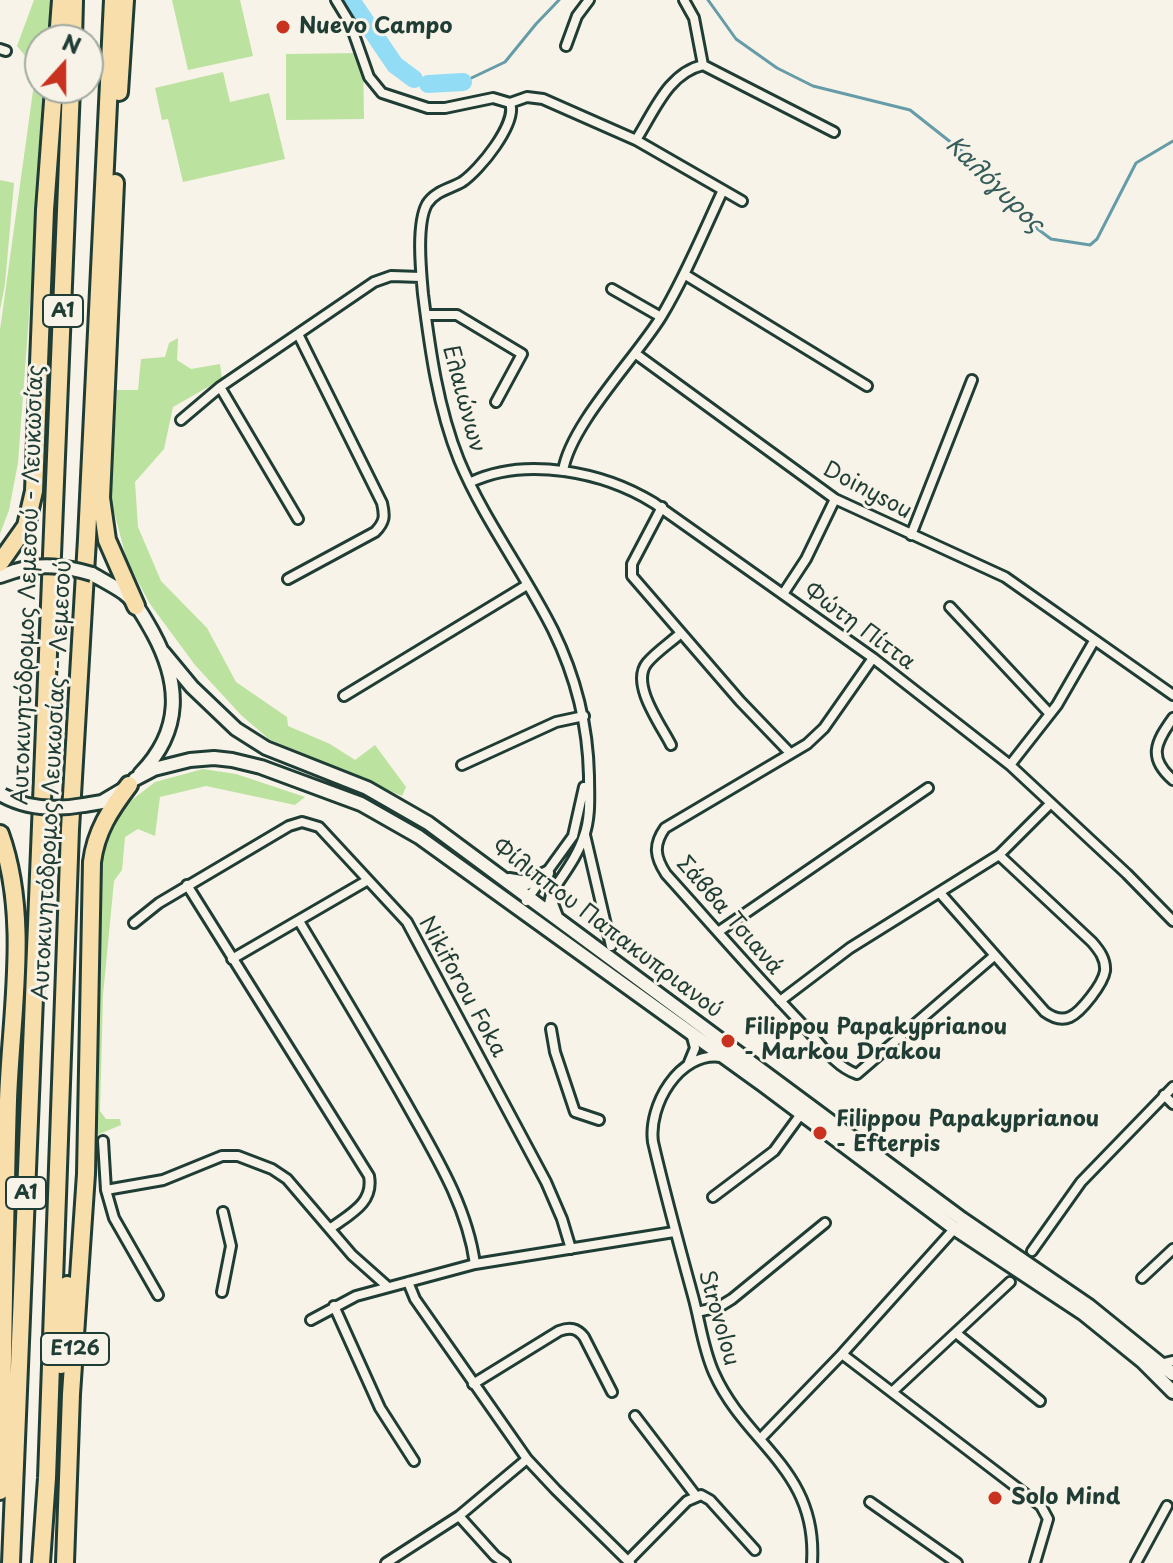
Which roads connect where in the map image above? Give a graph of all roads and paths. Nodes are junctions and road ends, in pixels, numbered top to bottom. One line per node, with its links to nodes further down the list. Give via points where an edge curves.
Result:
1 (61, 0): 8 (highway)
2 (74, 0): 9 (highway)
3 (115, 0): 12 (highway); 129 (highway, Αυτοκινητόδρομος Λευκωσίας - Λεμεσού / A1, via 70,829)
4 (125, 0): 12 (highway)
5 (336, 0): 13 (street, via 369,77 382,93 428,108 493,98)
6 (589, 0): 10 (street)
7 (684, 0): 11 (street, via 694,18)
8 (59, 24)
9 (73, 24)
10 (566, 46)
11 (703, 65): 16 (street); 17 (street, via 678,76)
12 (119, 95): 43 (highway, via 101,498 107,540)
13 (510, 103): 17 (street, via 543,99); 21 (street, Ελαιώνων, via 513,109 504,134 474,172 429,201 422,222)
14 (53, 104): 38 (highway, via 34,491 26,526)
15 (70, 104): 137 (highway, Αυτοκινητόδρομος Λεμεσού - Λευκωσίας / A1)
16 (834, 132)
17 (636, 140): 18 (street)
18 (723, 190): 19 (street); 20 (street)
19 (742, 201)
20 (684, 274): 24 (street); 28 (street)
21 (421, 277): 23 (street, Ελαιώνων); 25 (street, via 383,278)
22 (612, 289): 24 (street)
23 (426, 315): 30 (street, via 457,315 522,354); 33 (street, Ελαιώνων, via 446,420)
24 (661, 317): 26 (street)
25 (299, 336): 29 (street); 40 (street, via 385,515 375,532)
26 (636, 354): 32 (street, via 570,446); 34 (street, Doinysou)
27 (972, 380): 37 (street)
28 (867, 386)
29 (220, 387): 31 (street); 36 (street)
30 (496, 402)
31 (181, 420)
32 (563, 471): 33 (street, Φώτη Πίττα, via 505,472); 35 (street, Φώτη Πίττα, via 620,484)
33 (471, 482): 41 (street, Ελαιώνων)
34 (835, 499): 37 (street, Doinysou); 42 (street)
35 (662, 507): 42 (street, Φώτη Πίττα); 45 (street, via 630,570)
36 (298, 519)
37 (911, 535): 46 (street, Doinysou, via 1005,577)
38 (7, 567): 39 (main road); 43 (main road, bridge, via 58,566 92,574)
39 (0, 576)
40 (288, 579)
41 (527, 585): 50 (street); 52 (street, Ελαιώνων, via 554,632)
42 (783, 594): 48 (street, Φώτη Πίττα)
43 (136, 606): 47 (main road)
44 (950, 607): 51 (street)
45 (681, 633): 54 (street, via 647,664 640,678); 55 (street)
46 (1094, 641): 49 (street, Doinysou); 51 (street)
47 (163, 652): 60 (main road, via 174,685 172,712 149,765); 68 (main road, Φίλιππου Παπακυπριανού, via 236,729 266,748 367,788 428,823)
48 (873, 658): 55 (street, Σάββα Τσιανά, via 824,728); 58 (street, Φώτη Πίττα)
49 (1173, 695)
50 (344, 696)
51 (1050, 714): 58 (street)
52 (584, 716): 56 (street, Ελαιώνων); 57 (street, via 556,722)
53 (1173, 718): 59 (street, via 1161,735 1157,760)
54 (671, 745)
55 (790, 753): 79 (street, Σάββα Τσιανά, via 669,825 658,841 662,868)
56 (588, 763): 65 (street, Ελαιώνων); 67 (street, Ελαιώνων, via 573,836)
57 (462, 765)
58 (1010, 765): 63 (street, Φώτη Πίττα)
59 (1173, 780)
60 (132, 782): 62 (main road, Φίλιππου Παπακυπριανού, bridge, via 102,802 84,805 44,808); 73 (main road, Φίλιππου Παπακυπριανού, via 154,769 190,760 214,758 261,767 361,804); 93 (highway, via 102,823 92,862)
61 (928, 788): 79 (street)
62 (1, 794)
63 (1050, 804): 66 (street); 75 (street, Φώτη Πίττα)
64 (0, 834): 130 (highway, via 13,895 15,963)
65 (585, 834): 71 (street, Ελαιώνων); 80 (street)
66 (999, 855): 72 (street); 81 (street, via 1092,942 1104,959 1104,973 1096,990 1070,1017 1053,1017)
67 (547, 873): 68 (main road, via 527,883); 73 (street, Ελαιώνων)
68 (502, 878): 73 (main road, Φίλιππου Παπακυπριανού)
69 (368, 880): 70 (street, Nikiforou Foka, via 323,830 302,822); 77 (street); 102 (street, Nikiforou Foka, via 401,915 434,972 546,1182)
70 (187, 885): 78 (street, Nikiforou Foka); 82 (street)
71 (555, 886): 74 (street, Ελαιώνων); 76 (main road, via 551,904)
72 (940, 893): 81 (street); 83 (street, via 850,948)
73 (524, 903): 74 (main road, Φίλιππου Παπακυπριανού)
74 (538, 913): 76 (main road, Φίλιππου Παπακυπριανού); 85 (main road, Φίλιππου Παπακυπριανού)
75 (1171, 917)
76 (557, 919): 99 (main road, Φίλιππου Παπακυπριανού)
77 (299, 921): 82 (street); 105 (street, via 437,1158 464,1218)
78 (134, 923)
79 (718, 932): 83 (street, Σάββα Τσιανά)
80 (611, 946)
81 (994, 956): 83 (street, Σάββα Τσιανά, via 857,1074 839,1064)
82 (232, 959): 100 (street, via 369,1176 366,1200)
83 (780, 1001)
84 (551, 1029): 92 (street, via 575,1112)
85 (690, 1032): 86 (main road, Φίλιππου Παπακυπριανού); 87 (street, via 694,1052)
86 (726, 1058): 87 (street, via 705,1057); 91 (main road, Φίλιππου Παπακυπριανού)
87 (685, 1069): 101 (street, Strovolou, via 661,1096 652,1122)
88 (1173, 1087): 89 (street)
89 (1164, 1095): 90 (street); 104 (street, via 1081,1182)
90 (1173, 1104)
91 (801, 1114): 96 (street, via 774,1151); 99 (main road, Φίλιππου Παπακυπριανού)
92 (599, 1120)
93 (85, 1135): 124 (highway); 140 (highway, E126)
94 (103, 1141): 95 (street)
95 (106, 1190): 100 (street, via 163,1180 232,1155 279,1174); 111 (street, via 114,1218)
96 (713, 1197)
97 (223, 1212): 110 (street, via 231,1246)
98 (825, 1223): 113 (street, via 725,1304)
99 (958, 1224): 116 (street); 117 (main road, Φίλιππου Παπακυπριανού, via 1089,1306); 122 (main road, Φίλιππου Παπακυπριανού, via 1084,1314)
100 (331, 1228): 109 (street)
101 (674, 1232): 102 (street); 113 (street, Strovolou)
102 (571, 1249): 105 (street)
103 (1173, 1249): 106 (street)
104 (1032, 1251)
105 (475, 1264): 107 (street)
106 (1142, 1278)
107 (408, 1282): 109 (street); 119 (street)
108 (1010, 1282): 115 (street)
109 (388, 1287): 112 (street)
110 (222, 1292)
111 (158, 1295)
112 (334, 1306): 114 (street); 128 (street, via 380,1408)
113 (697, 1312): 126 (street, Strovolou, via 714,1373 730,1402)
114 (311, 1320)
115 (956, 1333): 121 (street); 123 (street)
116 (842, 1354): 121 (street); 126 (street)
117 (1167, 1363): 118 (main road, Φίλιππου Παπακυπριανού)
118 (1173, 1374)
119 (473, 1384): 120 (street, via 569,1328 584,1337); 127 (street)
120 (612, 1392)
121 (892, 1392): 145 (street, via 1044,1510 1048,1519)
122 (1173, 1392)
123 (1040, 1401)
124 (59, 1409): 129 (highway); 139 (highway)
125 (635, 1416): 131 (street)
126 (761, 1438): 143 (street, Strovolou, via 800,1496 810,1525)
127 (527, 1459): 134 (street); 136 (street)
128 (414, 1461)
129 (47, 1478): 138 (highway, Αυτοκινητόδρομος Λευκωσίας - Λεμεσού / A1)
130 (0, 1491)
131 (696, 1496): 135 (street, via 710,1500); 136 (street)
132 (870, 1502): 144 (street)
133 (1167, 1506): 146 (street)
134 (459, 1516): 141 (street); 142 (street)
135 (755, 1550)
136 (629, 1562)
137 (11, 1563)
138 (41, 1563)
139 (56, 1563)
140 (65, 1563)
141 (386, 1563)
142 (505, 1563)
143 (812, 1563)
144 (957, 1563)
145 (1035, 1563)
146 (1136, 1563)

